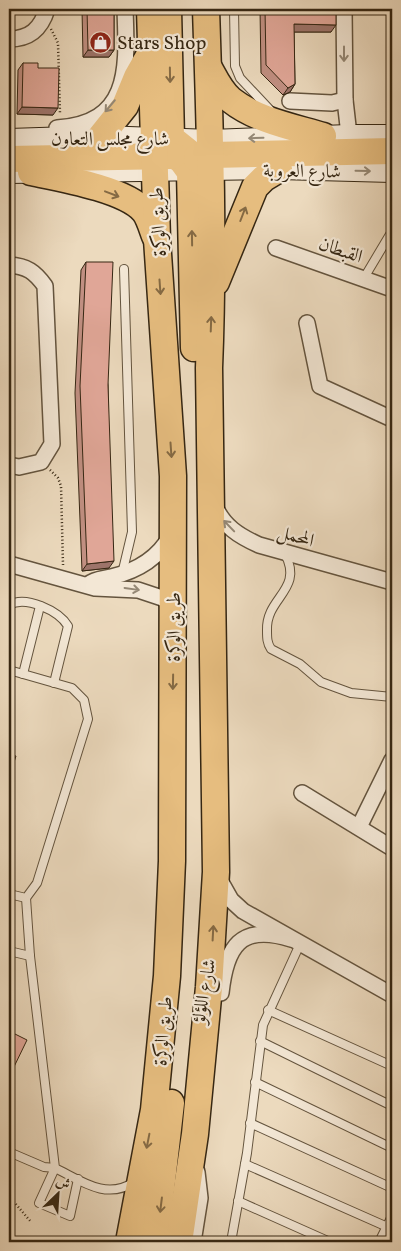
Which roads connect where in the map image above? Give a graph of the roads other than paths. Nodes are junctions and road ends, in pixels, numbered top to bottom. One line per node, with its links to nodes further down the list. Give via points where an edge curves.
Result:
1 (125, 9): 17 (street, one-way to 17, via 127,66 122,89 111,107 95,120 75,127 33,130)
2 (150, 9): 9 (highway, طريق الوكرة)
3 (168, 9): 19 (highway, one-way to 19)
4 (206, 9): 10 (highway, طريق الوكرة)
5 (234, 9): 12 (lane, via 236,66 240,78)
6 (344, 9): 11 (street, one-way to 11)
7 (45, 15): 8 (street, via 36,31 25,37)
8 (9, 39)
9 (150, 55): 15 (highway, via 126,106); 19 (highway, طريق الوكرة)
10 (208, 65): 12 (highway, via 220,89 231,100 250,111); 19 (highway, طريق الوكرة)
11 (345, 100): 12 (street); 13 (street)
12 (287, 113): 16 (highway)
13 (349, 134): 14 (street, شارع العروبة); 16 (street, شارع العروبة)
14 (392, 135)
15 (101, 136): 17 (street, شارع مجلس التعاون); 19 (street, شارع مجلس التعاون)
16 (323, 136): 19 (street, شارع العروبة, one-way to 19)
17 (13, 146): 19 (highway)
18 (392, 151): 19 (highway)
19 (183, 156): 20 (street, شارع العروبة); 22 (street, شارع مجلس التعاون); 24 (highway, طريق الوكرة); 30 (highway, طريق الوكرة); 50 (highway, one-way to 19, via 201,772)
20 (279, 169): 21 (street, شارع العروبة, one-way to 21); 30 (highway, one-way to 20, via 256,187)
21 (392, 172)
22 (20, 173): 24 (highway, one-way to 24, via 80,182 128,199 144,211)
23 (392, 231): 28 (lane)
24 (157, 239): 35 (highway, طريق الوكرة, one-way to 35, via 173,476)
25 (276, 248): 28 (street, القبطان)
26 (9, 265): 33 (street, via 34,272 45,286 52,444 41,462 19,467)
27 (124, 269): 38 (lane, via 132,532)
28 (364, 278): 29 (street, القبطان)
29 (392, 289)
30 (212, 292): 34 (highway, طريق الوكرة, one-way to 30)
31 (307, 323): 32 (street, via 320,386)
32 (392, 419)
33 (9, 465)
34 (210, 495): 36 (street, المحمل, one-way to 34, via 242,538 217,512); 50 (highway, طريق الوكرة)
35 (173, 532): 38 (street, via 147,563); 42 (highway, طريق الوكرة)
36 (284, 552): 39 (street, المحمل); 47 (lane, via 291,576 286,591 273,605 267,618 271,649 300,664 316,680 328,685 351,693)
37 (9, 564): 40 (street)
38 (122, 574): 40 (street)
39 (392, 582)
40 (88, 585): 42 (street, one-way to 42, via 138,590)
41 (9, 605): 43 (lane)
42 (174, 605): 53 (highway, طريق الوكرة, one-way to 53)
43 (40, 606): 45 (lane); 46 (lane, via 64,619 68,626)
44 (9, 670): 45 (lane)
45 (22, 674): 46 (lane)
46 (54, 683): 56 (lane, via 72,688 84,700 88,719 37,883)
47 (392, 697)
48 (392, 760): 51 (street)
49 (302, 793): 51 (street)
50 (215, 827): 54 (highway, طريق الوكرة)
51 (359, 827): 52 (street)
52 (392, 848)
53 (172, 861): 73 (highway, طريق الوكرة, one-way to 73, via 162,1043 154,1110); 80 (highway, one-way to 80, via 182,934 176,1064)
54 (216, 872): 57 (street, شارع اللؤلؤ, via 232,900 244,911); 65 (highway, طريق الوكرة, one-way to 54)
55 (9, 894): 56 (lane)
56 (26, 898): 59 (lane)
57 (296, 942): 60 (street, شارع اللؤلؤ); 61 (lane); 65 (street, شارع اللؤلؤ, via 267,932 241,941 228,955 211,1070)
58 (9, 951): 59 (lane)
59 (30, 956): 72 (lane)
60 (392, 995)
61 (268, 1010): 62 (lane); 63 (lane)
62 (260, 1041): 64 (lane); 66 (lane)
63 (392, 1066)
64 (255, 1082): 67 (lane); 68 (lane)
65 (198, 1102): 70 (highway, طريق الوكرة)
66 (392, 1106)
67 (250, 1122): 71 (lane); 75 (lane)
68 (392, 1148)
69 (9, 1152): 72 (lane)
70 (192, 1155): 81 (highway, طريق الوكرة); 82 (street, via 200,1198)
71 (245, 1164): 76 (lane); 78 (lane)
72 (54, 1168): 74 (lane); 74 (lane, via 39,1203 70,1216)
73 (141, 1175): 74 (lane, via 125,1187 109,1190 93,1187); 79 (highway, طريق الوكرة)
74 (78, 1179)
75 (392, 1188)
76 (238, 1201): 83 (lane); 84 (lane)
77 (392, 1216): 78 (lane)
78 (390, 1228): 85 (lane)
79 (129, 1242)
80 (155, 1242)
81 (179, 1242)
82 (193, 1242)
83 (232, 1242)
84 (330, 1242)
85 (380, 1242)

